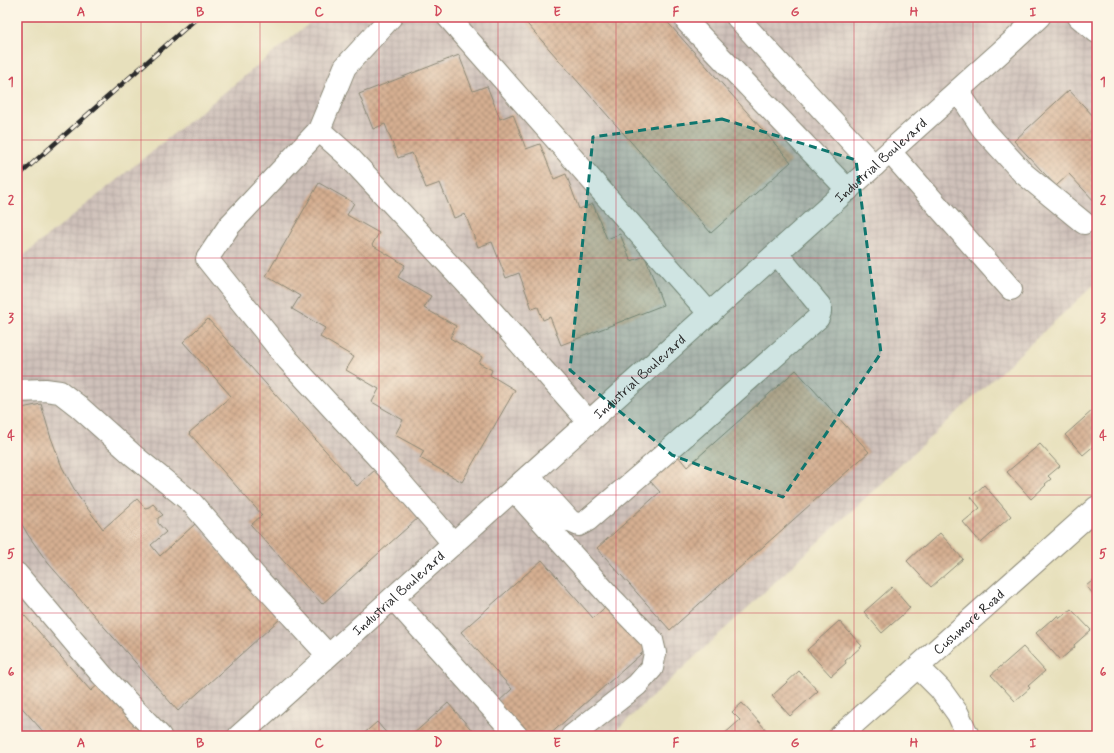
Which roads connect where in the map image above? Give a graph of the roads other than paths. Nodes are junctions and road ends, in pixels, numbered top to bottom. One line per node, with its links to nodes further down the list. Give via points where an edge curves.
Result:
1 (391, 17): 9 (street, via 345,67)
2 (448, 17): 16 (street)
3 (691, 17): 12 (street, via 687,22)
4 (737, 17): 11 (street)
5 (1039, 17): 8 (street, Industrial Boulevard)
6 (1079, 17): 7 (street)
7 (1097, 32)
8 (958, 91): 10 (street, Industrial Boulevard); 13 (street, via 983,129 1023,173)
9 (319, 130): 18 (street, via 353,161); 21 (street, via 229,226 207,259 288,360)
10 (890, 152): 11 (street, Industrial Boulevard); 15 (street)
11 (874, 166): 12 (street, Industrial Boulevard)
12 (848, 190): 14 (street, Industrial Boulevard)
13 (1084, 223)
14 (777, 254): 16 (street, Industrial Boulevard); 19 (street, via 820,306 818,318 652,465 579,525 570,521)
15 (1011, 289)
16 (710, 314): 18 (street, Industrial Boulevard)
17 (17, 391): 24 (street, via 60,392 78,406 191,502)
18 (589, 422): 19 (street, Industrial Boulevard)
19 (521, 483): 21 (street, Industrial Boulevard); 29 (street, via 613,600 652,640 655,653 652,668 637,685)
20 (1097, 507): 25 (street, Cushmore Road)
21 (454, 544): 23 (street, Industrial Boulevard)
22 (17, 574): 26 (street, via 102,675)
23 (393, 598): 24 (street, Industrial Boulevard); 28 (street)
24 (328, 655): 27 (street, Industrial Boulevard)
25 (918, 667): 30 (street, Cushmore Road); 31 (street, via 940,689 958,714)
26 (160, 736)
27 (239, 736)
28 (517, 736)
29 (572, 736)
30 (840, 736)
31 (968, 736)

